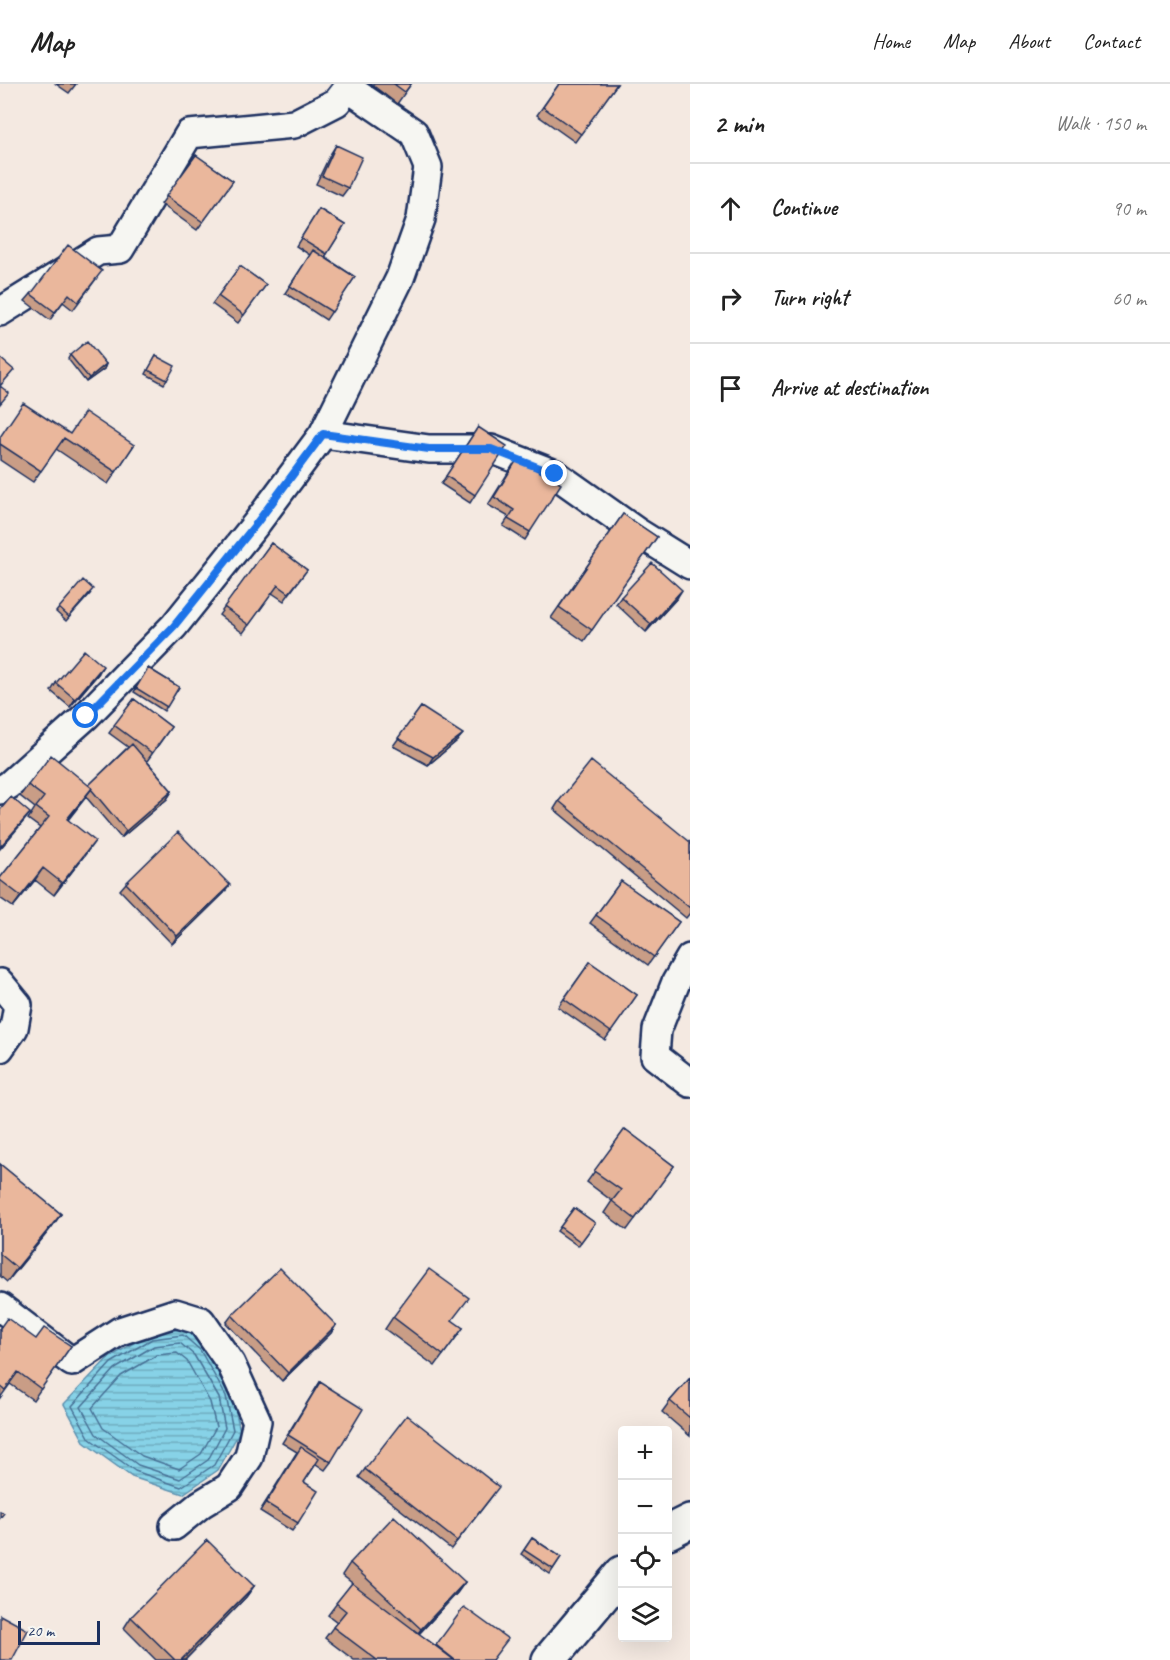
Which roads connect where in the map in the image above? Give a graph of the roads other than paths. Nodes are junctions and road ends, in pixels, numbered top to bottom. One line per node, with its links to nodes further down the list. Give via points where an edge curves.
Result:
1 (350, 86): 2 (street, via 337,102 294,124 189,134 120,249 98,251); 3 (street, via 414,133 428,167 421,219 400,278)
2 (0, 312)
3 (323, 434): 4 (street, via 429,449 491,449 555,474); 5 (street, via 174,626 86,716)
4 (690, 565)
5 (0, 790)
6 (690, 958): 9 (street, via 657,1030 655,1056)
7 (0, 983): 8 (street, via 18,1005 14,1028)
8 (0, 1048)
9 (690, 1083)
10 (0, 1307): 12 (street, via 72,1362 120,1331 175,1313 201,1321 231,1364 257,1420 249,1457 229,1487)
11 (690, 1521): 13 (main road)
12 (174, 1526)
13 (672, 1530)
14 (618, 1578): 15 (main road)
15 (549, 1660)

